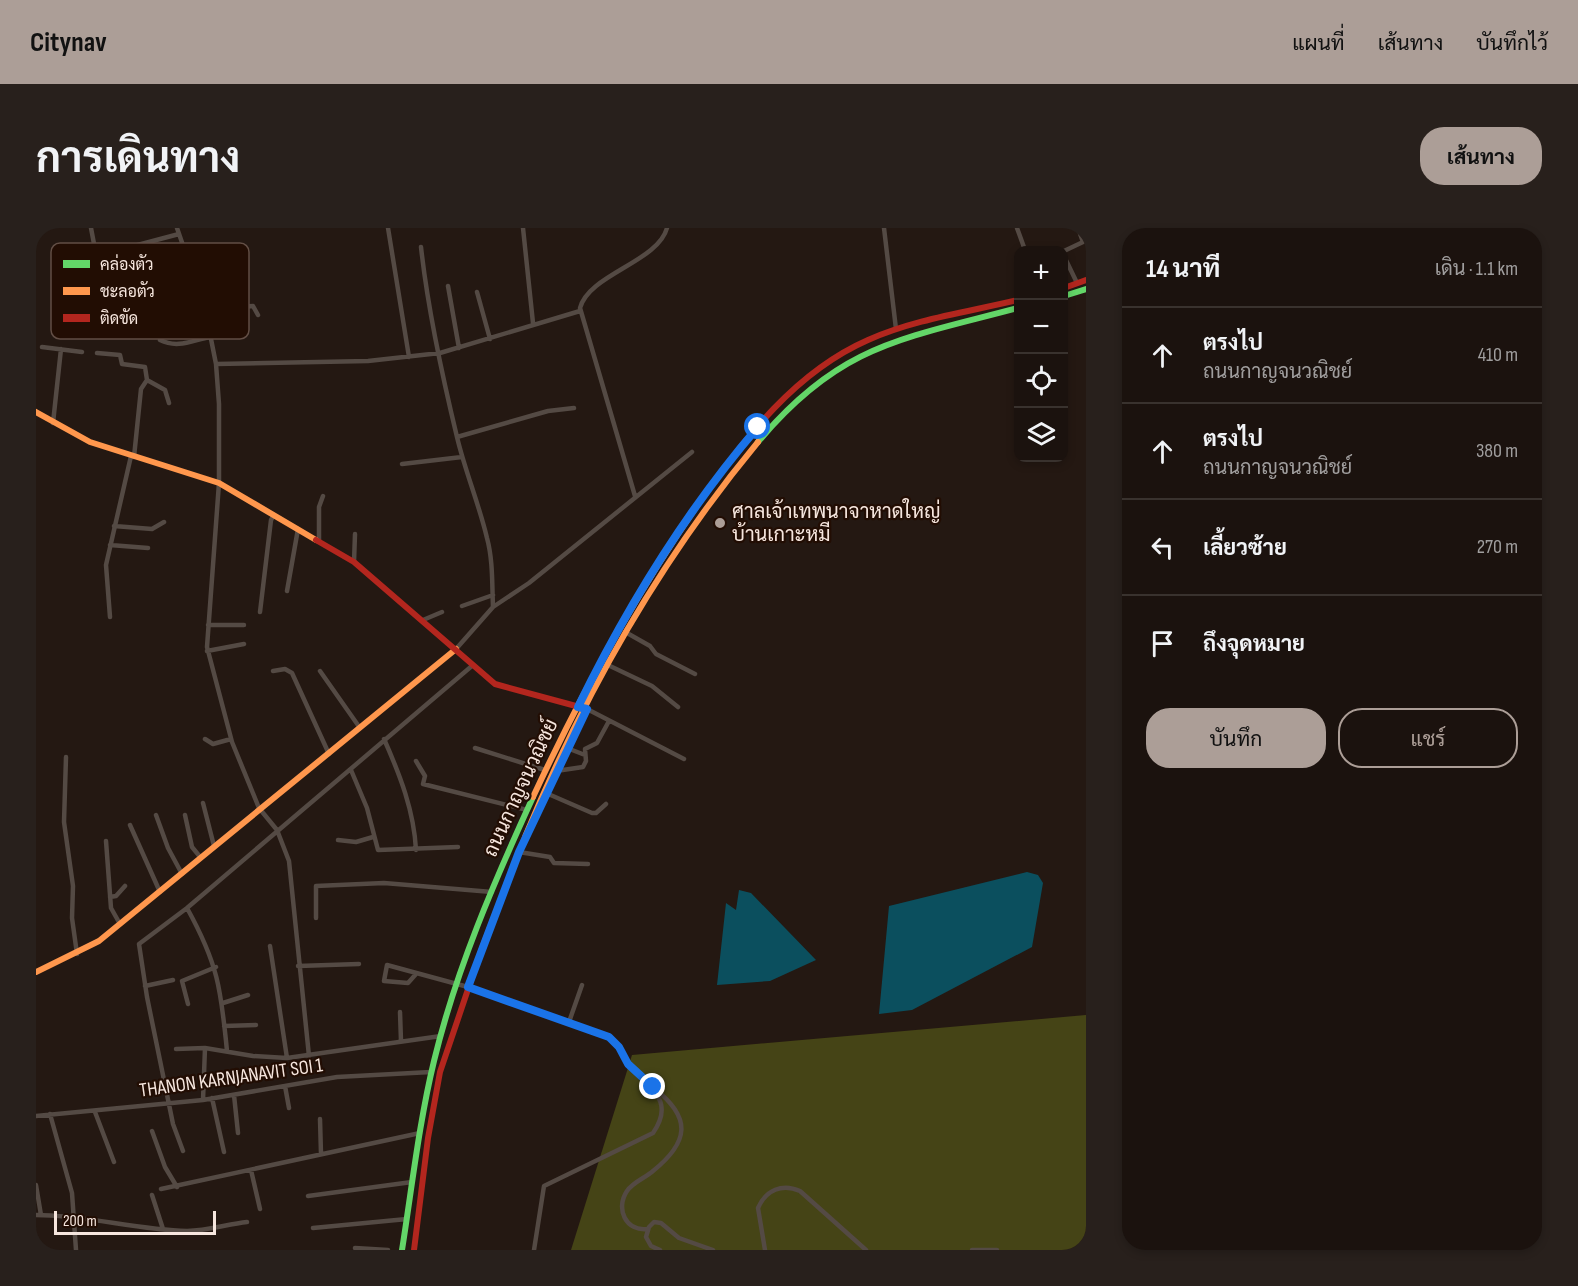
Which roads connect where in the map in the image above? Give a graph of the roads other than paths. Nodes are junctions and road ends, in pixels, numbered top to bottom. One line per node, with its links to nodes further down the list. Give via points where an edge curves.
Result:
1 (91, 228): 9 (street)
2 (388, 228): 41 (street)
3 (523, 228): 29 (street)
4 (667, 228): 27 (street, via 660,241 588,293)
5 (884, 228): 30 (street)
6 (1017, 228): 11 (street)
7 (1078, 228): 13 (street, via 1083,242)
8 (178, 231): 10 (street)
9 (94, 243)
10 (139, 243)
11 (1024, 246)
12 (421, 247): 40 (street)
13 (1068, 249)
14 (1068, 265): 16 (street)
15 (1078, 267): 16 (street)
16 (1070, 270): 18 (street)
17 (1086, 280): 18 (main road)
18 (1077, 283): 20 (main road)
19 (448, 286): 36 (street)
20 (1068, 286)
21 (1086, 289): 23 (main road)
22 (477, 292): 33 (street)
23 (1068, 295)
24 (1014, 301): 30 (main road, ถนนกาญจนวณิชย์)
25 (249, 306): 28 (street)
26 (1014, 309): 75 (main road, ถนนกาญจนวณิชย์, via 878,345 834,370 794,400 717,494)
27 (580, 311): 29 (street); 55 (street)
28 (258, 315)
29 (533, 323): 33 (street)
30 (896, 329): 84 (main road, ถนนกาญจนวณิชย์, via 825,363 781,400 742,446 638,593)
31 (204, 339): 34 (street, via 172,344)
32 (210, 339): 42 (street)
33 (490, 339): 36 (street)
34 (160, 340)
35 (42, 347): 37 (street)
36 (459, 348): 40 (street)
37 (61, 349): 38 (street); 47 (street)
38 (82, 352)
39 (97, 353): 43 (street, via 120,355 124,365 144,366)
40 (440, 353): 41 (street); 48 (street)
41 (409, 357): 42 (street)
42 (216, 364): 53 (street)
43 (147, 380): 44 (street, via 165,390); 50 (street, via 141,388)
44 (169, 403)
45 (574, 408): 48 (street, via 548,411)
46 (36, 412): 47 (main road)
47 (53, 423): 50 (main road, via 90,442)
48 (457, 437): 51 (street)
49 (692, 452): 55 (street)
50 (133, 457): 53 (main road); 58 (street)
51 (462, 457): 52 (street); 66 (street, via 488,540)
52 (402, 464)
53 (219, 483): 56 (main road); 73 (street)
54 (323, 496): 61 (street, via 319,507)
55 (635, 496): 68 (street, via 529,583)
56 (274, 515): 59 (main road); 69 (street)
57 (164, 522): 58 (street, via 152,529)
58 (114, 526): 62 (street)
59 (298, 528): 61 (main road); 65 (street)
60 (355, 534): 64 (street)
61 (320, 540): 64 (main road)
62 (110, 545): 63 (street); 71 (street, via 106,565)
63 (148, 548)
64 (354, 562): 72 (main road)
65 (287, 591)
66 (493, 595): 67 (street); 68 (street)
67 (462, 606)
68 (493, 606): 77 (street)
69 (260, 612)
70 (441, 612): 72 (street)
71 (110, 617)
72 (423, 620): 77 (main road)
73 (208, 625): 74 (street); 78 (street)
74 (244, 625)
75 (627, 633): 80 (main road, ถนนกาญจนวณิชย์); 83 (street, via 656,654)
76 (244, 644): 78 (street)
77 (456, 649): 79 (main road); 88 (main road)
78 (207, 651): 90 (street)
79 (473, 665): 84 (main road, via 498,685); 91 (street)
80 (610, 666): 85 (street, via 652,687); 86 (main road, ถนนกาญจนวณิชย์)
81 (273, 671): 94 (street, via 285,669 292,673)
82 (320, 671): 88 (street)
83 (695, 674)
84 (578, 707): 86 (main road); 100 (main road, ถนนกาญจนวณิชย์)
85 (678, 707)
86 (587, 709): 87 (street); 93 (main road, ถนนกาญจนวณิชย์)
87 (609, 721): 95 (street, via 597,743 586,747); 97 (street)
88 (360, 729): 94 (main road)
89 (205, 739): 90 (street, via 213,744)
90 (231, 740): 105 (street)
91 (384, 740): 99 (street); 116 (street, via 399,771 414,821)
92 (476, 748): 100 (street)
93 (567, 748): 95 (street); 101 (main road, ถนนกาญจนวณิชย์)
94 (329, 754): 105 (main road)
95 (585, 755): 101 (street, via 582,768)
96 (66, 758): 129 (street, via 64,822)
97 (684, 759)
98 (416, 760): 106 (street, via 425,776 423,784)
99 (351, 770): 110 (street); 111 (street)
100 (546, 770): 106 (main road, ถนนกาญจนวณิชย์)
101 (556, 771): 102 (main road, ถนนกาญจนวณิชย์)
102 (546, 793): 104 (street, via 592,813); 117 (main road, ถนนกาญจนวณิชย์)
103 (202, 802): 114 (street)
104 (606, 804)
105 (259, 808): 110 (street); 114 (main road)
106 (527, 810): 123 (main road, ถนนกาญจนวณิชย์)
107 (156, 815): 120 (street)
108 (185, 815): 118 (street, via 192,847)
109 (130, 825): 122 (street)
110 (277, 830): 125 (street); 131 (street, via 291,870)
111 (374, 837): 112 (street, via 358,842); 116 (street, via 379,851)
112 (338, 840)
113 (106, 841): 124 (street)
114 (214, 846): 118 (main road)
115 (458, 847): 116 (street)
116 (416, 850)
117 (519, 852): 119 (street, via 550,857 555,864); 139 (main road, ถนนกาญจนวณิชย์)
118 (201, 858): 120 (main road)
119 (588, 864)
120 (182, 873): 122 (main road)
121 (125, 886): 124 (street)
122 (160, 892): 127 (main road)
123 (492, 892): 126 (street, via 384,883 316,886); 138 (main road, ถนนกาญจนวณิชย์)
124 (110, 897): 127 (street, via 113,915)
125 (187, 908): 132 (street); 137 (street, via 140,944)
126 (316, 918)
127 (120, 924): 129 (main road)
128 (270, 946): 153 (street)
129 (77, 954): 133 (main road)
130 (359, 964): 131 (street)
131 (298, 966): 152 (street)
132 (216, 967): 141 (street); 142 (street, via 182,981)
133 (36, 972)
134 (416, 974): 134 (street, via 387,965 384,981 408,983); 138 (street)
135 (172, 980): 137 (street)
136 (582, 985): 144 (street)
137 (145, 986): 160 (street)
138 (457, 986): 139 (street); 147 (main road, ถนนกาญจนวณิชย์)
139 (468, 987): 144 (street); 193 (main road, ถนนกาญจนวณิชย์, via 441,1072)
140 (248, 995): 141 (street)
141 (223, 1003): 146 (street)
142 (188, 1004)
143 (400, 1012): 148 (street)
144 (569, 1022): 156 (street, via 615,1041 628,1064)
145 (256, 1025): 146 (street)
146 (225, 1026): 151 (street)
147 (441, 1036): 148 (street); 154 (main road, ถนนกาญจนวณิชย์)
148 (401, 1041): 152 (street)
149 (205, 1048): 150 (street); 151 (street); 159 (street)
150 (176, 1049)
151 (227, 1051): 153 (street)
152 (309, 1056): 153 (street)
153 (287, 1058)
154 (431, 1072): 155 (street, THANON KARNJANAVIT SOI 1, via 337,1077); 168 (main road, ถนนกาญจนวณิชย์)
155 (285, 1086): 157 (street, THANON KARNJANAVIT SOI 1); 161 (street)
156 (653, 1087): 187 (street, via 678,1110 682,1134 671,1154 625,1196 627,1223 633,1228); 194 (street, via 661,1113 653,1134 544,1186)
157 (234, 1095): 158 (street, THANON KARNJANAVIT SOI 1); 167 (street)
158 (212, 1098): 159 (street, THANON KARNJANAVIT SOI 1); 170 (street)
159 (203, 1100): 160 (street, THANON KARNJANAVIT SOI 1)
160 (170, 1104): 162 (street, THANON KARNJANAVIT SOI 1); 169 (street)
161 (289, 1108)
162 (95, 1112): 163 (street, THANON KARNJANAVIT SOI 1); 172 (street)
163 (50, 1114): 164 (street, THANON KARNJANAVIT SOI 1); 182 (street)
164 (36, 1116)
165 (320, 1119): 171 (street)
166 (152, 1131): 176 (street, via 165,1167)
167 (238, 1133)
168 (420, 1133): 171 (street); 174 (main road, ถนนกาญจนวณิชย์)
169 (183, 1151)
170 (224, 1152)
171 (321, 1154): 173 (street)
172 (114, 1162)
173 (251, 1170): 176 (street); 180 (street)
174 (412, 1182): 179 (street); 183 (main road, ถนนกาญจนวณิชย์)
175 (36, 1185): 181 (street)
176 (177, 1186): 177 (street)
177 (161, 1189)
178 (152, 1195): 186 (street)
179 (308, 1196)
180 (260, 1209)
181 (38, 1215): 182 (street)
182 (75, 1217): 186 (street); 190 (street)
183 (407, 1219): 185 (street); 192 (main road, ถนนกาญจนวณิชย์)
184 (247, 1222): 186 (street, via 194,1231)
185 (313, 1228)
186 (164, 1229)
187 (648, 1229): 195 (street, via 648,1242); 196 (street, via 652,1223 661,1223 679,1238)
188 (355, 1248): 189 (street)
189 (365, 1249): 191 (street)
190 (76, 1250)
191 (388, 1250)
192 (402, 1250)
193 (414, 1250)
194 (534, 1250)
195 (660, 1250)
196 (713, 1250)
197 (765, 1250): 198 (street, via 759,1205 770,1192 786,1187 800,1191)
198 (866, 1250)
199 (972, 1250): 200 (street)
200 (997, 1250)

